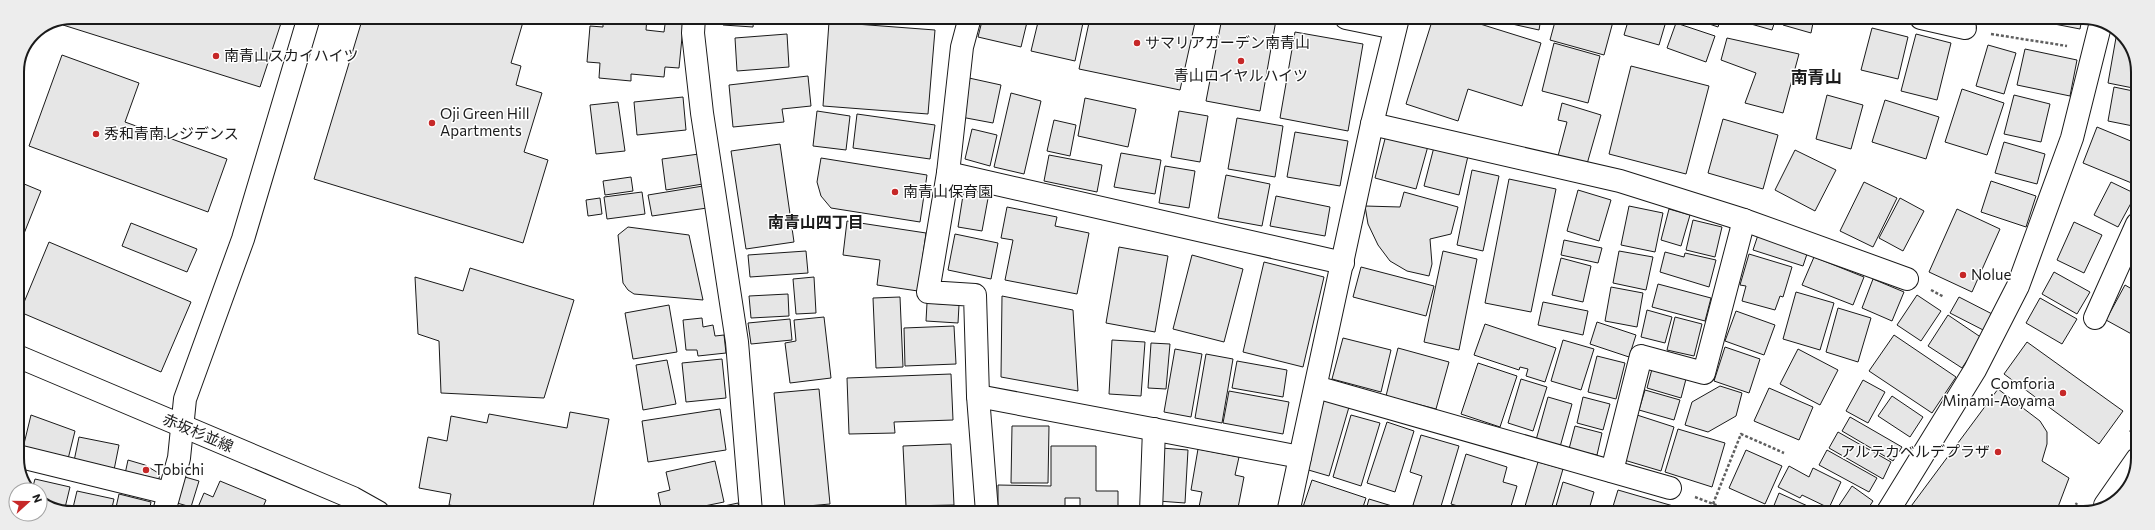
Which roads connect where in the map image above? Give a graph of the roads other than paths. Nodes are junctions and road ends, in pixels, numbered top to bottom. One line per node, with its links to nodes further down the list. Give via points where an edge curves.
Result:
1 (307, 24): 18 (street, via 243,239 185,399)
2 (694, 24): 28 (street, via 702,114 736,342)
3 (968, 24): 9 (street, via 962,47)
4 (1397, 24): 8 (street)
5 (1947, 24): 7 (street)
6 (2099, 27): 32 (street, via 2072,138 2018,286 1975,370)
7 (1965, 28)
8 (1372, 124): 10 (street, via 1620,181); 12 (street)
9 (948, 173): 12 (street); 17 (street, via 928,292 975,295)
10 (1744, 220): 13 (street); 22 (street, via 1704,373 1641,356)
11 (2131, 239): 14 (street)
12 (1343, 263): 16 (street)
13 (1907, 279)
14 (2095, 318)
15 (24, 359): 18 (street, 赤坂杉並線)
16 (1316, 387): 21 (street); 22 (street)
17 (978, 396): 19 (street); 29 (street)
18 (181, 426): 26 (street, via 179,458); 27 (street, 赤坂杉並線)
19 (1154, 429): 21 (street); 30 (street)
20 (24, 458): 26 (street)
21 (1300, 458): 31 (street)
22 (1612, 471): 24 (street)
23 (2129, 471): 25 (street)
24 (1670, 488)
25 (2110, 498)
26 (166, 502)
27 (367, 506)
28 (751, 506)
29 (987, 506)
30 (1151, 506)
31 (1290, 506)
32 (1891, 506)

